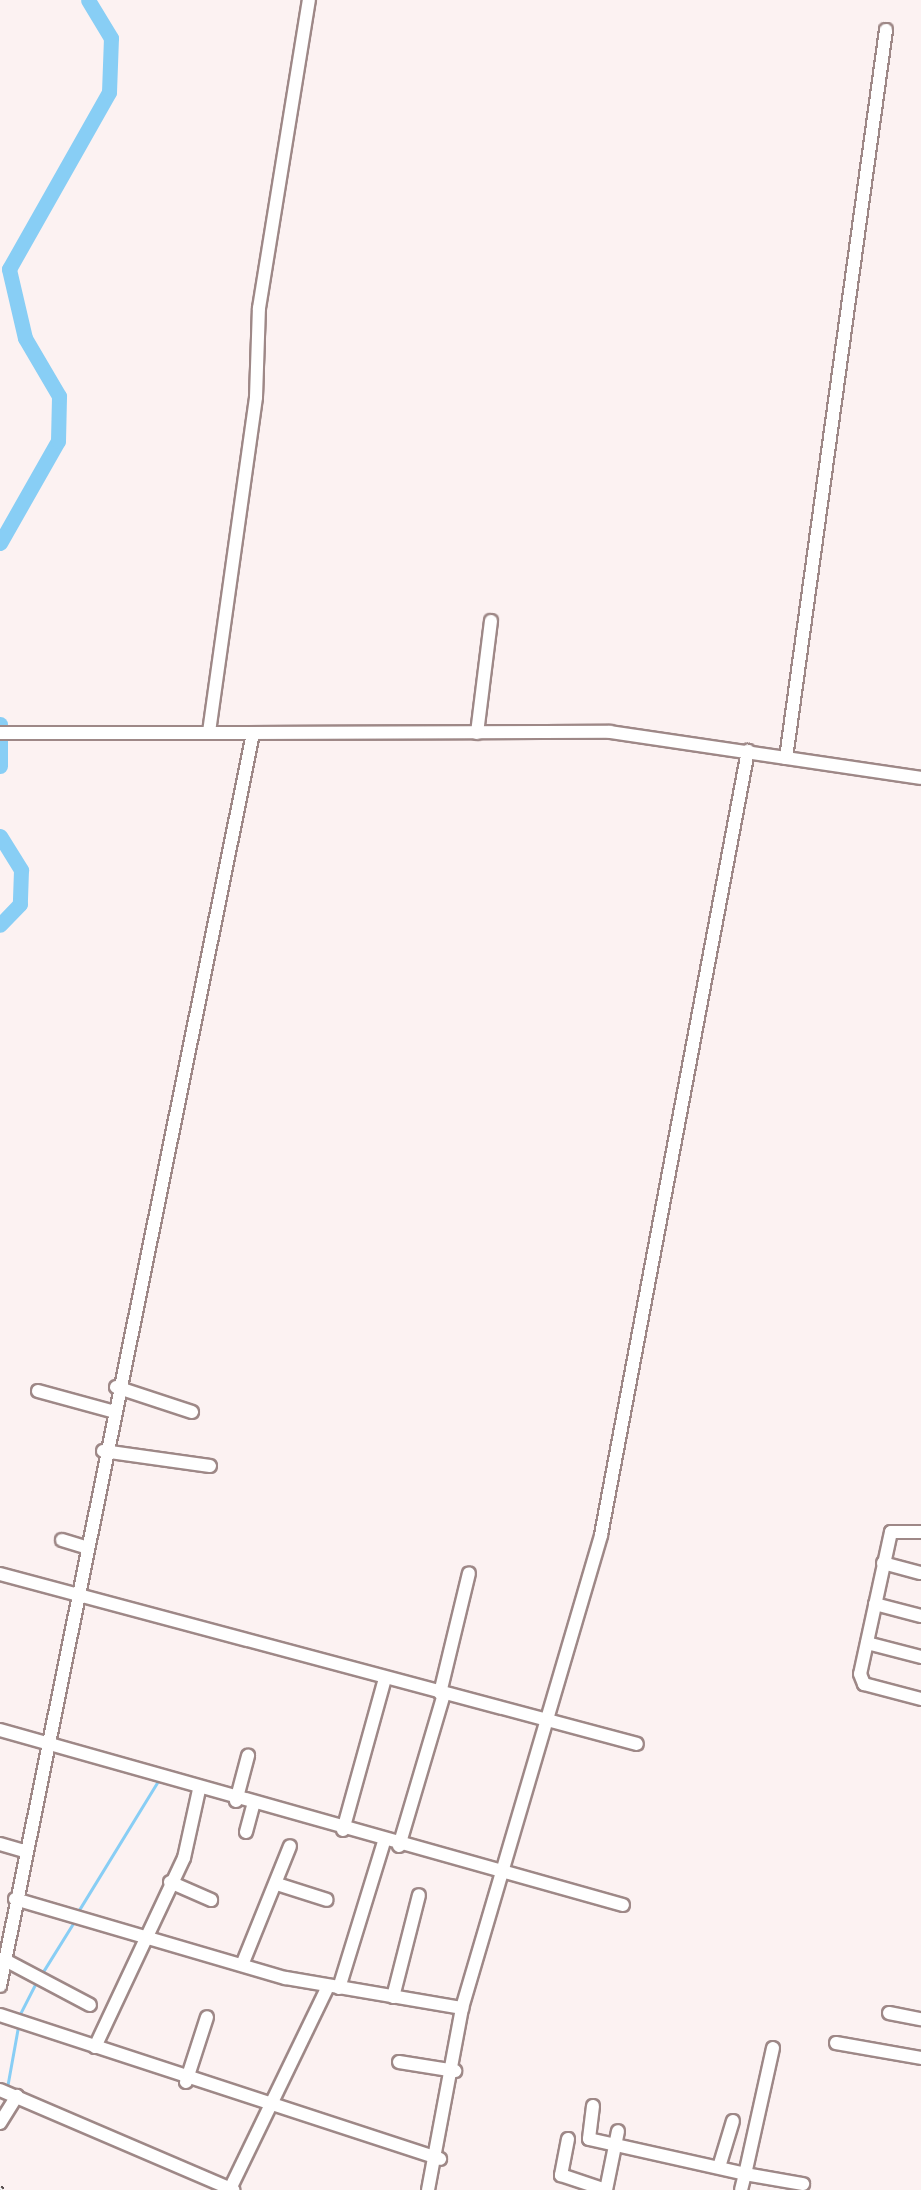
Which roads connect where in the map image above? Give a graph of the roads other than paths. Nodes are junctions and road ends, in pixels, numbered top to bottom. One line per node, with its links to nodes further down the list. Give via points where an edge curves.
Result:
1 (309, 0): 4 (street, via 259,308 256,397)
2 (886, 30): 9 (street)
3 (491, 621): 7 (street)
4 (209, 732): 5 (street); 6 (street)
5 (7, 733)
6 (253, 733): 7 (street); 11 (street)
7 (477, 733): 8 (street, via 610,732)
8 (748, 752): 9 (street); 32 (street, via 602,1535)
9 (786, 758): 10 (street)
10 (921, 778)
11 (116, 1388): 13 (street); 14 (street)
12 (38, 1390): 13 (street)
13 (110, 1411): 15 (street)
14 (192, 1412)
15 (103, 1451): 16 (street); 19 (street)
16 (210, 1466)
17 (921, 1532): 20 (street, via 893,1529)
18 (62, 1540): 19 (street)
19 (85, 1547): 24 (street)
20 (884, 1563): 22 (street); 25 (street)
21 (468, 1572): 30 (street)
22 (921, 1573)
23 (0, 1574): 24 (street)
24 (75, 1596): 29 (street); 34 (street)
25 (874, 1604): 26 (street); 27 (street)
26 (921, 1616)
27 (866, 1643): 28 (street); 31 (street, via 864,1684)
28 (921, 1657)
29 (385, 1679): 30 (street); 40 (street)
30 (442, 1694): 32 (street); 45 (street)
31 (921, 1699)
32 (544, 1721): 35 (street); 47 (street)
33 (0, 1730): 34 (street)
34 (46, 1744): 37 (street); 46 (street)
35 (637, 1744)
36 (248, 1756): 38 (street)
37 (199, 1790): 38 (street); 48 (street)
38 (236, 1801): 39 (street)
39 (252, 1805): 40 (street); 41 (street)
40 (343, 1830): 42 (street)
41 (246, 1832)
42 (384, 1842): 45 (street); 59 (street)
43 (0, 1844): 46 (street)
44 (290, 1846): 49 (street)
45 (399, 1846): 47 (street)
46 (25, 1851): 51 (street)
47 (504, 1870): 54 (street); 62 (street)
48 (170, 1882): 52 (street); 55 (street)
49 (277, 1884): 53 (street); 57 (street)
50 (419, 1895): 60 (street)
51 (16, 1899): 55 (street); 56 (street)
52 (211, 1900)
53 (327, 1900)
54 (623, 1905)
55 (142, 1935): 57 (street); 68 (street)
56 (4, 1960): 58 (street); 61 (street, via 42,1973)
57 (242, 1965): 59 (street)
58 (0, 1986)
59 (334, 1987): 60 (street); 76 (street)
60 (392, 1998): 62 (street)
61 (90, 2004)
62 (462, 2008): 72 (street)
63 (890, 2013): 66 (street)
64 (0, 2015): 68 (street)
65 (207, 2018): 73 (street)
66 (921, 2018)
67 (836, 2042): 70 (street)
68 (96, 2047): 73 (street)
69 (773, 2048): 83 (street)
70 (921, 2058)
71 (399, 2062): 72 (street)
72 (455, 2071): 81 (street)
73 (186, 2082): 76 (street)
74 (7, 2093): 78 (street); 85 (street)
75 (593, 2106): 80 (street, via 587,2137)
76 (266, 2109): 81 (street); 86 (street)
77 (733, 2120): 82 (street)
78 (0, 2123)
79 (568, 2139): 88 (street, via 559,2181)
80 (616, 2139): 82 (street); 88 (street)
81 (440, 2158): 87 (street)
82 (719, 2167): 83 (street)
83 (745, 2174): 84 (street); 89 (street)
84 (803, 2184)
85 (212, 2187): 86 (street)
86 (232, 2190)
87 (428, 2190)
88 (606, 2190)
89 (741, 2190)

